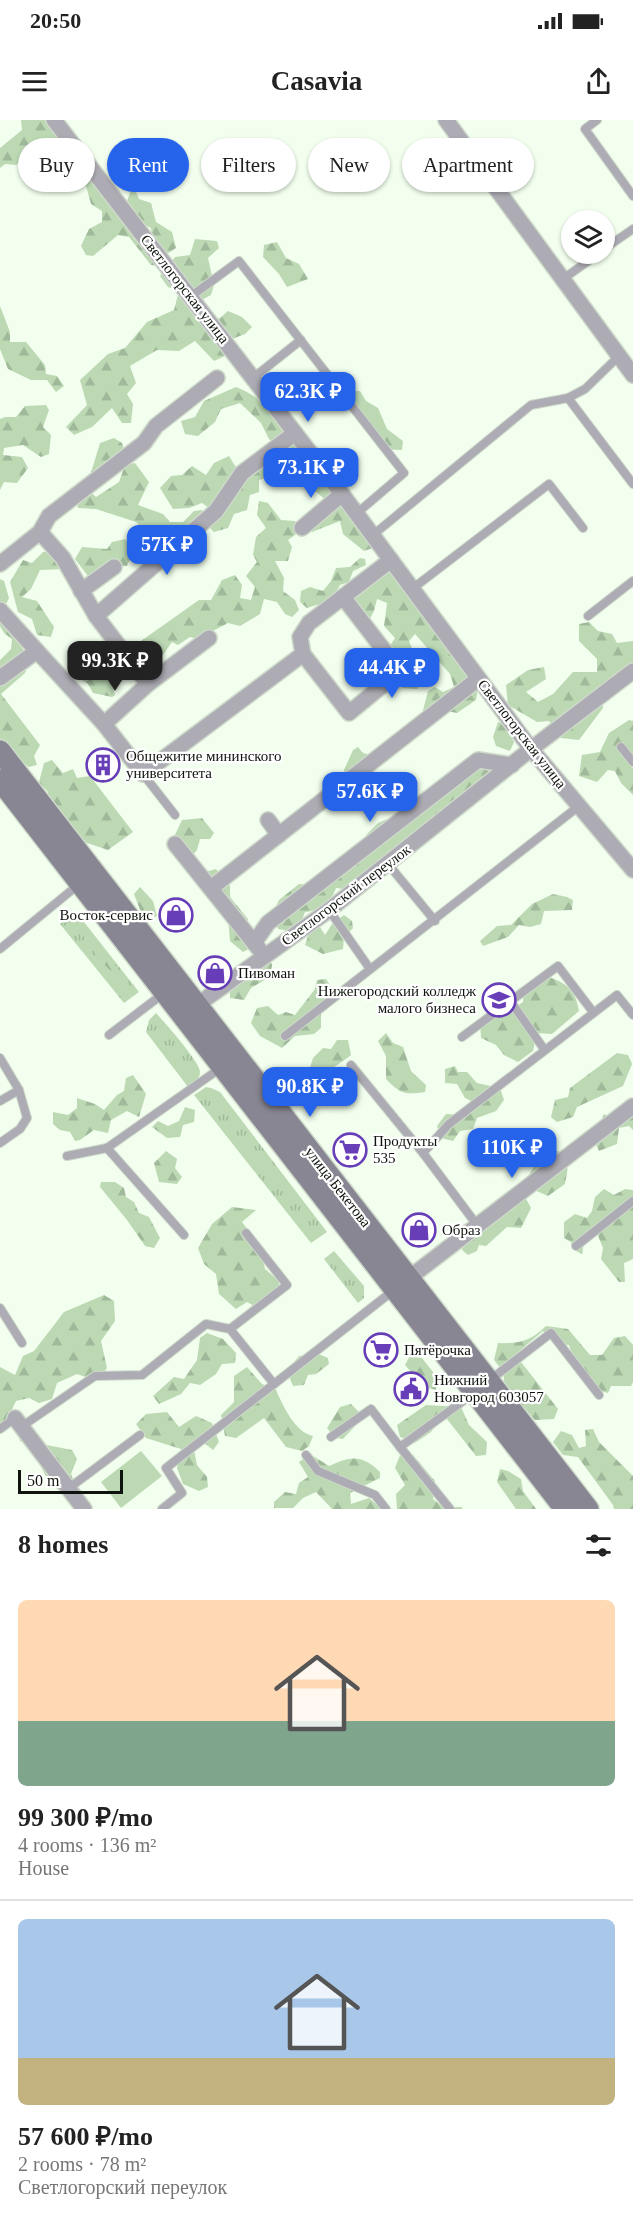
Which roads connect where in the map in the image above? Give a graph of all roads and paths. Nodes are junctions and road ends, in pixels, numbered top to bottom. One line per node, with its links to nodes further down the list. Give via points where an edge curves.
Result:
1 (54, 120): 9 (street, Светлогорская улица)
2 (446, 120): 8 (street)
3 (597, 120): 4 (lane, via 585,129)
4 (633, 196)
5 (633, 229): 6 (lane)
6 (615, 241)
7 (584, 264): 8 (lane)
8 (563, 279): 11 (street)
9 (190, 297): 10 (lane, via 239,261); 13 (street, Светлогорская улица)
10 (301, 340): 13 (lane); 18 (lane, via 404,472)
11 (628, 364): 14 (lane)
12 (217, 378): 21 (street, via 156,426 144,443 49,516)
13 (253, 378): 15 (street, Светлогорская улица)
14 (568, 398): 16 (lane); 22 (lane, via 531,405)
15 (295, 433): 17 (street, Светлогорская улица); 31 (street, via 242,473 216,511)
16 (633, 484)
17 (342, 494): 18 (street, Светлогорская улица); 19 (street)
18 (356, 514): 22 (street, Светлогорская улица)
19 (302, 528)
20 (583, 528): 27 (lane, via 549,484)
21 (40, 532): 24 (street); 28 (street, via 63,558)
22 (373, 535): 23 (street, Светлогорская улица)
23 (391, 560): 27 (street, Светлогорская улица); 29 (street)
24 (0, 564)
25 (114, 567): 28 (street)
26 (633, 581): 32 (lane)
27 (412, 589): 38 (street, Светлогорская улица)
28 (81, 591): 31 (street)
29 (343, 597): 35 (street, via 309,622 300,637); 35 (street, via 400,671 349,713)
30 (0, 610): 34 (street)
31 (96, 616): 39 (street)
32 (588, 616)
33 (209, 639): 39 (street)
34 (38, 651): 37 (street); 40 (street)
35 (303, 654): 46 (street)
36 (633, 671): 42 (street, Светлогорский переулок)
37 (0, 678)
38 (478, 679): 42 (street, Светлогорская улица); 51 (street)
39 (148, 684): 40 (street)
40 (104, 724): 46 (street)
41 (621, 747): 44 (lane)
42 (531, 749): 45 (street, Светлогорский переулок); 48 (street, Светлогорская улица)
43 (0, 751): 55 (main road, улица Бекетова)
44 (633, 762)
45 (512, 765): 54 (street, Светлогорский переулок); 59 (street, via 478,760 268,923)
46 (143, 774): 49 (lane)
47 (0, 780): 55 (main road, улица Бекетова)
48 (579, 806): 53 (street, Светлогорская улица); 58 (lane)
49 (175, 815)
50 (268, 820): 51 (street)
51 (279, 834): 56 (street)
52 (175, 844): 56 (street)
53 (630, 860)
54 (388, 864): 57 (street, Светлогорский переулок); 58 (lane)
55 (87, 878): 60 (lane); 63 (main road, улица Бекетова); 65 (main road, улица Бекетова)
56 (211, 888): 59 (street)
57 (329, 910): 61 (street, Светлогорский переулок); 62 (lane)
58 (435, 921): 62 (lane)
59 (255, 943): 61 (street)
60 (0, 949)
61 (264, 956): 65 (street, Светлогорский переулок)
62 (370, 969): 69 (lane)
63 (165, 992): 68 (lane); 74 (main road, улица Бекетова)
64 (511, 1002): 66 (lane, via 558,966); 70 (lane); 71 (lane)
65 (198, 1005): 87 (main road, улица Бекетова)
66 (593, 1012): 67 (lane, via 617,994); 71 (lane)
67 (633, 1015)
68 (109, 1035)
69 (285, 1036)
70 (462, 1037)
71 (543, 1049): 80 (lane, via 449,1124)
72 (0, 1058): 75 (lane)
73 (351, 1065): 80 (lane)
74 (224, 1066): 79 (lane); 87 (main road, улица Бекетова)
75 (19, 1090): 76 (lane); 78 (lane, via 27,1118 20,1129)
76 (0, 1101)
77 (632, 1108): 83 (street)
78 (0, 1143)
79 (107, 1148): 81 (lane); 85 (lane)
80 (423, 1153): 83 (lane)
81 (67, 1156)
82 (633, 1201): 86 (lane)
83 (477, 1225): 87 (street)
84 (246, 1233): 89 (lane, via 287,1285)
85 (184, 1235)
86 (576, 1246)
87 (402, 1283): 91 (lane); 92 (main road, улица Бекетова)
88 (0, 1308): 90 (lane)
89 (230, 1329): 91 (lane); 94 (lane, via 206,1324 142,1375 95,1376)
90 (22, 1343)
91 (274, 1384): 102 (lane, via 166,1468 182,1493)
92 (482, 1387): 93 (lane, via 551,1333); 98 (lane); 105 (main road, улица Бекетова); 106 (main road, улица Бекетова)
93 (599, 1395)
94 (18, 1423): 95 (lane); 100 (street)
95 (0, 1429)
96 (140, 1435): 100 (lane)
97 (331, 1437): 98 (lane, via 371,1409)
98 (400, 1447): 104 (lane)
99 (306, 1455): 103 (lane, via 318,1471 375,1495)
100 (69, 1488): 101 (street)
101 (84, 1509)
102 (162, 1509)
103 (386, 1509)
104 (450, 1509)
105 (565, 1509)
106 (588, 1509)

